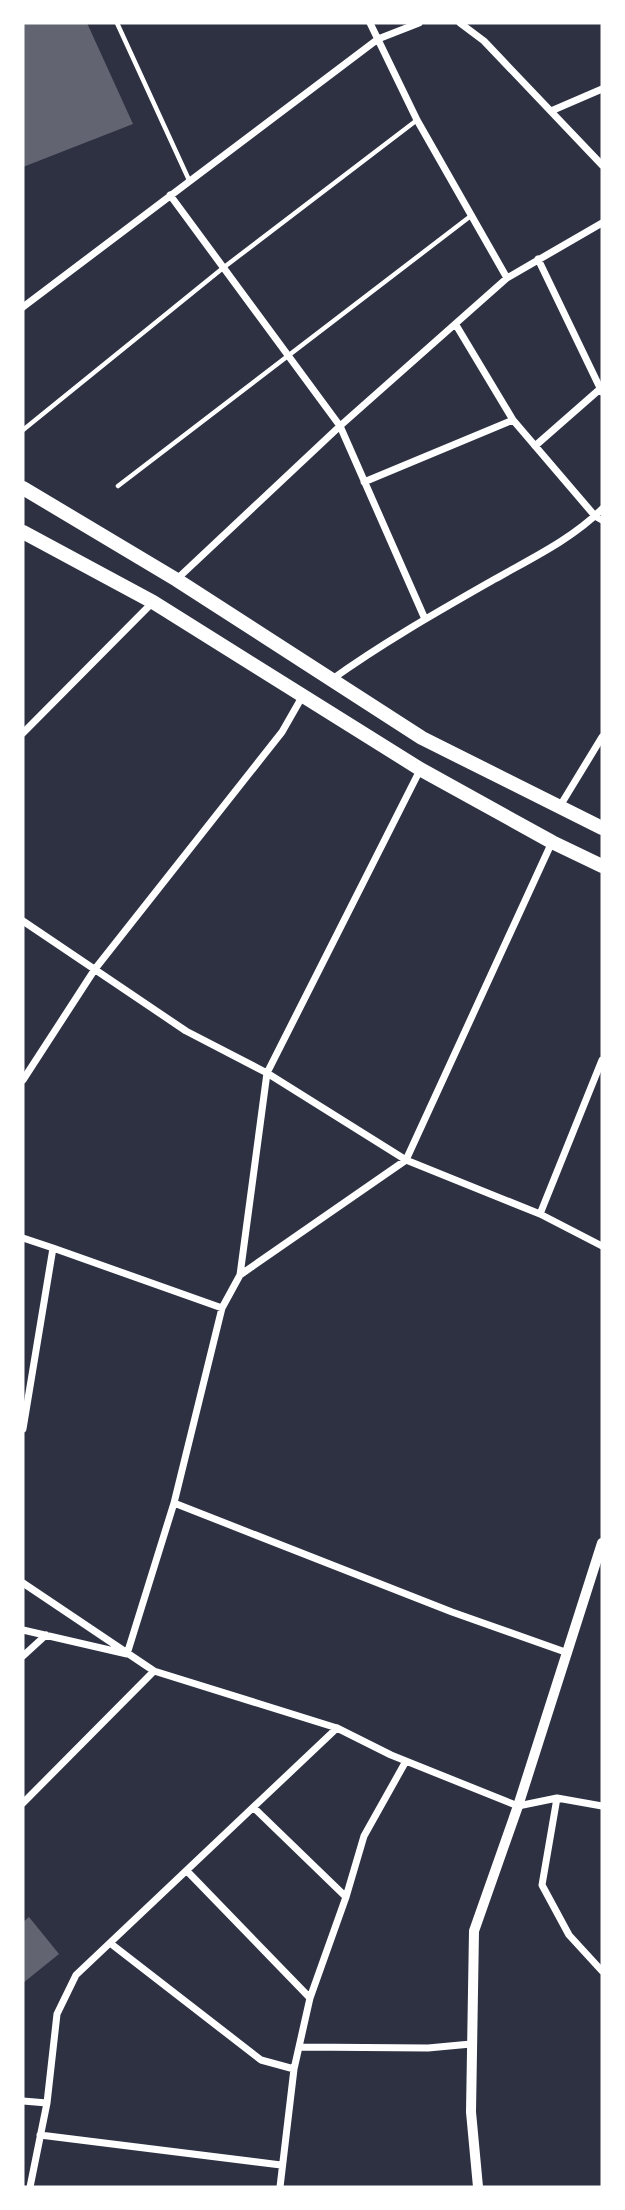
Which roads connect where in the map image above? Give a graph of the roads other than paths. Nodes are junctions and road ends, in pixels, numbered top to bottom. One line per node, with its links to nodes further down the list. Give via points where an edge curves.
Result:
1 (117, 23): 10 (lane)
2 (370, 23): 5 (street)
3 (419, 23): 5 (street)
4 (460, 23): 7 (street, via 484,41)
5 (378, 39): 8 (street); 10 (street)
6 (602, 89): 7 (street)
7 (551, 111): 9 (street)
8 (417, 120): 12 (street); 15 (lane)
9 (602, 166)
10 (189, 180): 11 (street)
11 (170, 195): 15 (street); 17 (street)
12 (472, 215): 16 (street); 19 (lane)
13 (602, 223): 14 (street)
14 (538, 259): 16 (street); 20 (street)
15 (223, 268): 19 (street); 23 (lane)
16 (507, 278): 18 (street)
17 (23, 307)
18 (456, 325): 21 (street); 22 (street)
19 (288, 356): 22 (street); 26 (lane)
20 (601, 390): 24 (street)
21 (513, 420): 24 (street); 25 (street)
22 (340, 426): 25 (street); 31 (street)
23 (23, 430)
24 (535, 446): 29 (street)
25 (364, 482): 33 (street)
26 (118, 486)
27 (23, 488): 31 (main road)
28 (602, 509): 29 (street)
29 (599, 518): 33 (street)
30 (23, 532): 32 (main road)
31 (177, 580): 34 (main road)
32 (153, 602): 35 (main road); 36 (street)
33 (425, 619): 34 (street)
34 (331, 680): 39 (main road, via 422,738)
35 (302, 696): 38 (main road); 44 (street, via 282,732)
36 (23, 733)
37 (602, 737): 39 (street)
38 (420, 769): 41 (main road); 47 (street)
39 (560, 807): 40 (main road)
40 (602, 828)
41 (552, 842): 42 (main road); 49 (street)
42 (602, 866)
43 (23, 921): 44 (street)
44 (95, 969): 46 (street); 47 (street, via 187,1031)
45 (602, 1059): 50 (street)
46 (25, 1069): 48 (street)
47 (267, 1073): 49 (street); 54 (street)
48 (23, 1080)
49 (406, 1160): 50 (street); 54 (street)
50 (540, 1214): 52 (street)
51 (23, 1238): 53 (street)
52 (602, 1246)
53 (54, 1248): 55 (street); 56 (street)
54 (240, 1275): 55 (street)
55 (222, 1308): 57 (street)
56 (23, 1429)
57 (174, 1503): 62 (street); 63 (street)
58 (602, 1543): 62 (street)
59 (23, 1583): 63 (street)
60 (23, 1630): 61 (street)
61 (46, 1635): 63 (street); 64 (street)
62 (568, 1653): 70 (street)
63 (127, 1654): 65 (street)
64 (23, 1656)
65 (154, 1671): 66 (street); 69 (street)
66 (337, 1728): 67 (street); 72 (street)
67 (406, 1761): 70 (street); 74 (street, via 363,1836)
68 (557, 1798): 70 (street); 71 (street); 76 (street, via 542,1885 569,1935)
69 (23, 1803)
70 (518, 1806): 78 (street, via 474,1931)
71 (602, 1806)
72 (254, 1808): 73 (street); 74 (street)
73 (187, 1871): 75 (street); 77 (street)
74 (346, 1897): 77 (street)
75 (110, 1943): 80 (street, via 261,2060); 82 (street, via 76,1975 57,2014)
76 (602, 1971)
77 (310, 1998): 79 (street)
78 (471, 2044): 79 (street); 87 (street)
79 (300, 2047): 80 (street)
80 (294, 2069): 84 (street)
81 (23, 2101): 82 (street)
82 (47, 2103): 83 (street)
83 (40, 2135): 84 (street); 85 (street)
84 (281, 2165): 86 (street)
85 (30, 2187)
86 (280, 2187)
87 (478, 2187)

